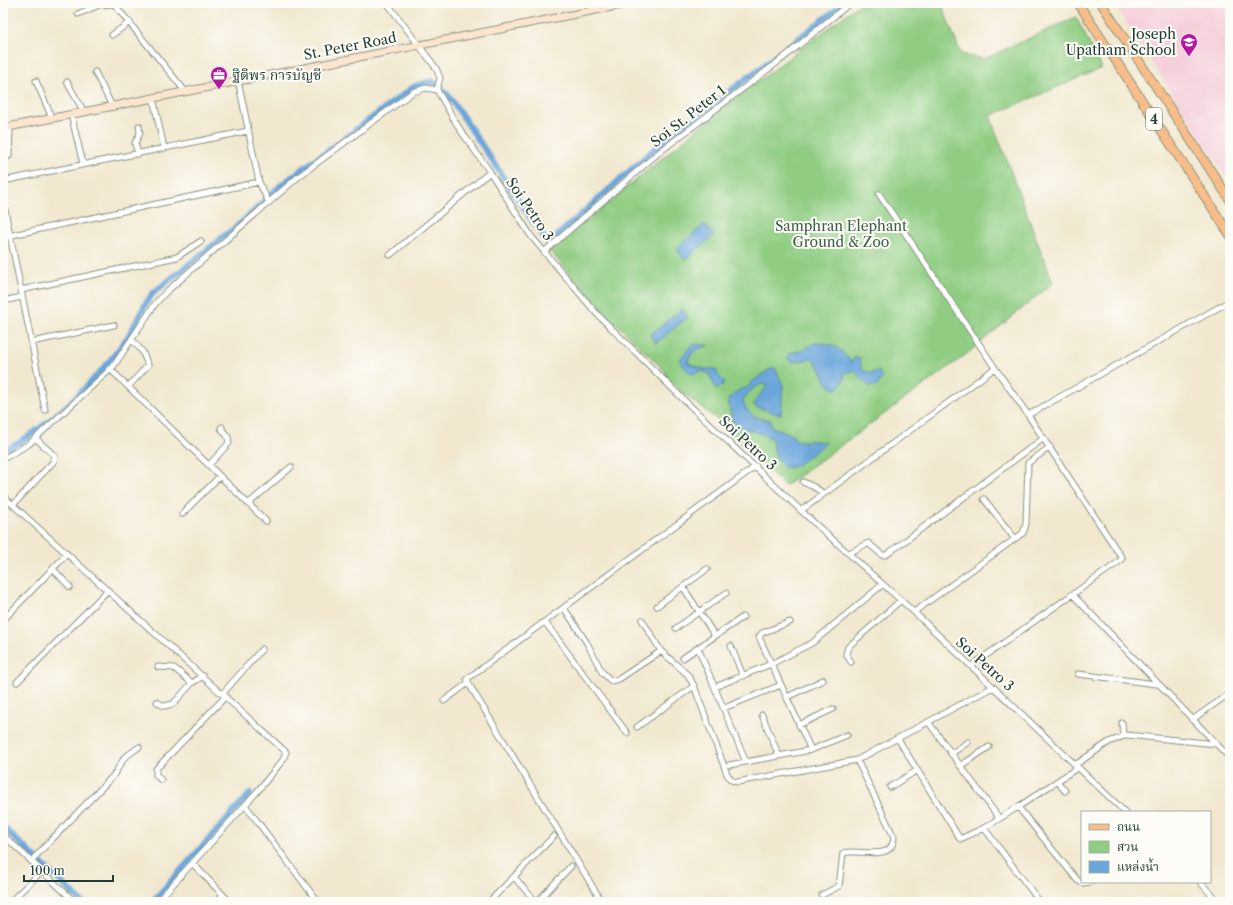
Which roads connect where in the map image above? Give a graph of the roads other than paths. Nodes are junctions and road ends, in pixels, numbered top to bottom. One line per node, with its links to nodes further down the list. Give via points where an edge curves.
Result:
1 (387, 3): 9 (street)
2 (631, 3): 9 (street, St. Peter Road)
3 (850, 3): 41 (street, Soi St. Peter 1, via 787,55 657,154)
4 (1078, 3): 38 (main road, 4)
5 (1101, 3): 35 (main road, 4)
6 (78, 14): 7 (street, via 99,4 112,3)
7 (130, 22): 8 (street); 15 (street)
8 (112, 35)
9 (419, 45): 11 (street, St. Peter Road); 14 (street, via 436,68 440,78)
10 (95, 72): 17 (street)
11 (238, 80): 15 (street, St. Peter Road); 23 (street)
12 (36, 81): 20 (street)
13 (67, 82): 18 (street)
14 (438, 88): 30 (street, Soi Petro 3, via 459,128); 36 (street, via 413,92 319,160)
15 (185, 91): 16 (street, St. Peter Road)
16 (153, 98): 17 (street, St. Peter Road); 26 (street)
17 (112, 106): 18 (street, St. Peter Road)
18 (84, 112): 19 (street, St. Peter Road)
19 (72, 114): 20 (street, St. Peter Road); 29 (street)
20 (52, 118): 22 (street, St. Peter Road)
21 (139, 126): 27 (street, via 140,133 135,143)
22 (6, 127): 24 (street)
23 (248, 131): 26 (street); 32 (street)
24 (10, 144): 25 (street); 28 (street)
25 (3, 146)
26 (164, 148): 27 (street)
27 (138, 154): 29 (street)
28 (9, 156)
29 (83, 164): 31 (street)
30 (490, 172): 41 (street, Soi Petro 3, via 528,233); 42 (street)
31 (3, 181)
32 (259, 182): 36 (street); 37 (street)
33 (879, 194): 50 (street)
34 (3, 200): 37 (street)
35 (1230, 200)
36 (268, 201): 48 (street, via 166,292 155,304)
37 (10, 235): 39 (street); 43 (street)
38 (1230, 235)
39 (3, 237)
40 (201, 241): 43 (street, via 177,257)
41 (544, 252): 61 (street, Soi Petro 3, via 603,319 684,400)
42 (390, 255)
43 (21, 290): 44 (street)
44 (22, 297): 45 (street); 49 (street)
45 (3, 301)
46 (1230, 301): 54 (street)
47 (114, 325): 49 (street)
48 (132, 340): 51 (street); 52 (street, via 142,351 148,365)
49 (32, 342): 53 (street)
50 (995, 368): 54 (street); 65 (street)
51 (110, 369): 52 (street); 56 (street)
52 (129, 386): 60 (street)
53 (45, 410)
54 (1028, 415): 57 (street)
55 (222, 427): 60 (street, via 229,443)
56 (36, 438): 59 (street); 69 (street, via 55,456 54,460)
57 (1044, 438): 58 (street); 74 (street, via 886,555 882,555 868,543)
58 (1050, 447): 73 (street, via 1028,463 1026,524 1023,533); 83 (street, via 1122,558)
59 (3, 459)
60 (209, 465): 63 (street)
61 (756, 466): 70 (street, Soi Petro 3); 86 (street)
62 (291, 467): 68 (street)
63 (220, 476): 68 (street); 71 (street)
64 (803, 482): 65 (street)
65 (823, 493): 70 (street)
66 (3, 496): 69 (street)
67 (984, 499): 73 (street)
68 (248, 504): 72 (street)
69 (13, 505): 75 (street)
70 (802, 510): 74 (street, Soi Petro 3)
71 (182, 514)
72 (266, 521)
73 (1015, 539): 88 (street)
74 (849, 553): 78 (street, Soi Petro 3)
75 (67, 554): 76 (street); 81 (street)
76 (53, 569): 79 (street); 90 (street)
77 (707, 569): 80 (street)
78 (882, 585): 84 (street, Soi Petro 3); 102 (street, via 812,643)
79 (70, 587)
80 (683, 587): 85 (street); 87 (street)
81 (108, 590): 106 (street); 109 (street)
82 (726, 593): 87 (street)
83 (1072, 594): 103 (street); 112 (street)
84 (900, 601): 88 (street, Soi Petro 3); 101 (street, via 848,647 846,654)
85 (656, 606)
86 (564, 608): 92 (street); 99 (street, via 605,677 610,681 618,679)
87 (699, 611): 94 (street); 95 (street)
88 (914, 612): 103 (street, Soi Petro 3)
89 (743, 617): 95 (street)
90 (3, 620)
91 (642, 620): 99 (street)
92 (545, 622): 111 (street, via 468,678); 130 (street)
93 (790, 622): 102 (street, via 759,634)
94 (676, 628)
95 (715, 636): 97 (street)
96 (731, 646): 107 (street)
97 (698, 648): 100 (street); 115 (street)
98 (262, 649): 118 (street)
99 (661, 651): 114 (street, via 688,675)
100 (683, 658)
101 (851, 662)
102 (771, 664): 107 (street); 113 (street)
103 (971, 666): 116 (street, Soi Petro 3)
104 (158, 667): 110 (street, via 174,668)
105 (1078, 674): 112 (street)
106 (203, 676): 110 (street); 118 (street)
107 (743, 676): 115 (street)
108 (824, 680): 119 (street)
109 (17, 682)
110 (192, 683): 121 (street, via 171,705 164,706)
111 (468, 683): 120 (street); 176 (street)
112 (1157, 684): 125 (street)
113 (781, 685): 119 (street); 122 (street)
114 (694, 686): 129 (street); 142 (street, via 731,780 737,782)
115 (715, 687): 122 (street)
116 (993, 687): 126 (street); 146 (street, Soi Petro 3)
117 (1230, 693): 125 (street)
118 (225, 695): 148 (street, via 156,769 156,775); 152 (street, via 286,752 283,760)
119 (787, 698): 128 (street)
120 (444, 701)
121 (157, 702)
122 (724, 708): 143 (street)
123 (833, 710): 128 (street)
124 (762, 715): 140 (street)
125 (1192, 720): 135 (street)
126 (929, 722): 133 (street); 139 (street)
127 (1122, 723): 132 (street)
128 (799, 725): 138 (street)
129 (637, 727)
130 (627, 733)
131 (847, 735): 138 (street)
132 (1123, 736): 135 (street); 146 (street, via 1109,742)
133 (898, 739): 142 (street); 147 (street)
134 (968, 742): 139 (street)
135 (1216, 744): 141 (street)
136 (139, 747): 159 (street, via 125,757 113,776)
137 (989, 748): 145 (street)
138 (811, 750): 140 (street)
139 (951, 754): 145 (street)
140 (779, 756): 143 (street)
141 (1230, 758)
142 (857, 760): 167 (street, via 894,837 894,843 887,851 880,853 843,853 839,886)
143 (746, 762): 144 (street)
144 (729, 765)
145 (960, 766): 155 (street)
146 (1076, 766): 149 (street); 154 (street, Soi Petro 3)
147 (916, 771): 150 (street); 156 (street, via 959,839 962,840)
148 (161, 780)
149 (1057, 781): 151 (street); 153 (street)
150 (890, 787)
151 (1065, 791)
152 (245, 805): 160 (street); 173 (street)
153 (1018, 808): 155 (street); 164 (street)
154 (1124, 811)
155 (998, 818): 156 (street)
156 (984, 828): 177 (street)
157 (3, 835): 159 (street)
158 (554, 836): 163 (street)
159 (34, 858): 162 (street)
160 (193, 864): 166 (street); 170 (street)
161 (571, 866): 175 (street)
162 (42, 870): 168 (street); 169 (street)
163 (514, 877): 174 (street); 175 (street)
164 (1081, 882)
165 (1201, 883): 178 (street)
166 (223, 895): 171 (street); 172 (street)
167 (822, 895)
168 (10, 902)
169 (75, 902)
170 (157, 902)
171 (216, 902)
172 (230, 902)
173 (318, 902)
174 (489, 902)
175 (537, 902)
176 (602, 902)
177 (1040, 902)
178 (1218, 902)

